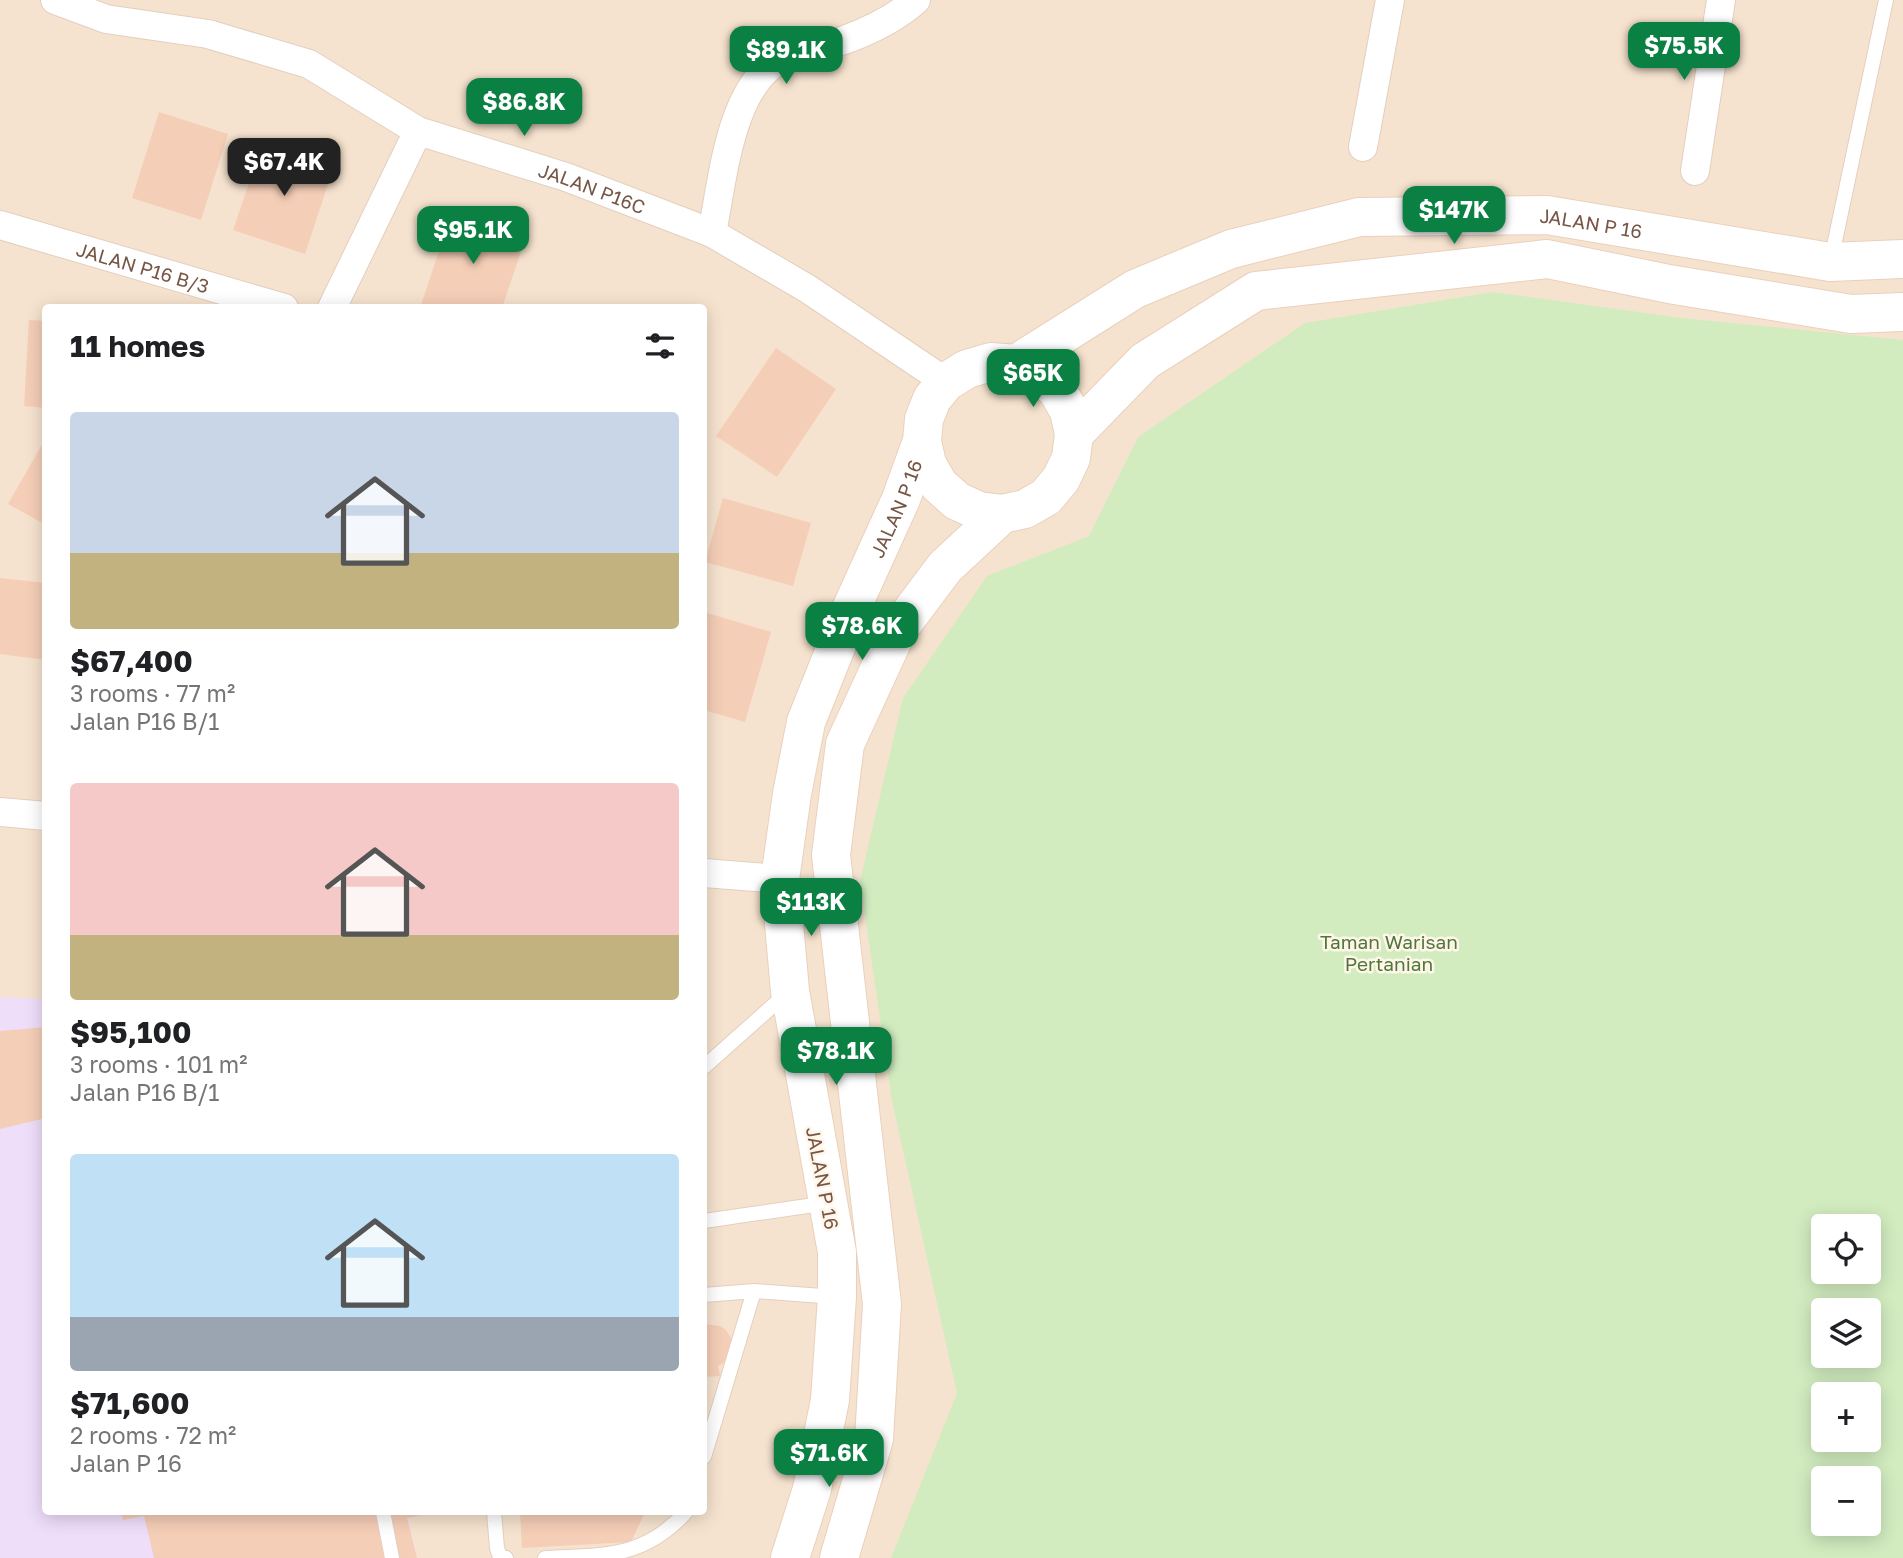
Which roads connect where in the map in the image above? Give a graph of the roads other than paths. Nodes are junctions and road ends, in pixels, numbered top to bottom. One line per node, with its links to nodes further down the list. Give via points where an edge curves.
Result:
1 (55, 0): 6 (street, JALAN P16C, via 106,19 208,34 309,64)
2 (916, 0): 10 (street, via 904,11 847,39 787,56 769,68 745,96 734,122)
3 (1390, 0): 7 (street)
4 (1721, 0): 8 (street)
5 (1886, 0): 12 (lane)
6 (418, 131): 10 (street, JALAN P16C, via 566,177); 14 (street)
7 (1363, 147)
8 (1695, 171)
9 (0, 225): 13 (street, JALAN P16 B/3)
10 (712, 233): 17 (street, JALAN P16C, via 808,289)
11 (1903, 259): 12 (street, JALAN P 16)
12 (1830, 262): 16 (street, JALAN P 16, via 1547,215 1359,217 1231,249 1135,289)
13 (270, 304)
14 (334, 304)
15 (1903, 312): 18 (street, via 1851,314 1547,259 1255,291 1145,361)
16 (1016, 364): 17 (street, JALAN P 16, via 991,362); 18 (street, JALAN P 16, via 1039,374 1057,390 1069,411)
17 (946, 382): 19 (street, JALAN P 16, via 932,399)
18 (1074, 435): 20 (street, JALAN P 16, via 1071,458 1046,497 1025,509)
19 (922, 441): 20 (street, JALAN P 16, via 927,464 939,485 957,501 979,511); 24 (street, JALAN P 16, via 806,722)
20 (1002, 513): 40 (street, JALAN P 16, via 945,567 897,631 845,744 831,855 882,1304 874,1439)
21 (0, 812): 22 (street)
22 (42, 816)
23 (707, 873): 24 (street)
24 (780, 879): 25 (street, JALAN P 16)
25 (790, 991): 26 (lane); 27 (street, JALAN P 16)
26 (707, 1064)
27 (829, 1202): 28 (lane); 31 (street, JALAN P 16, via 837,1251)
28 (707, 1221)
29 (754, 1291): 30 (lane); 31 (lane); 32 (lane)
30 (707, 1295)
31 (837, 1297): 39 (street, JALAN P 16, via 830,1400 812,1489)
32 (707, 1447)
33 (384, 1515): 36 (lane)
34 (494, 1515): 37 (lane, via 497,1548 500,1557)
35 (683, 1515): 38 (lane, via 648,1546 624,1555)
36 (392, 1558)
37 (506, 1558)
38 (545, 1558)
39 (790, 1558)
40 (839, 1558)

